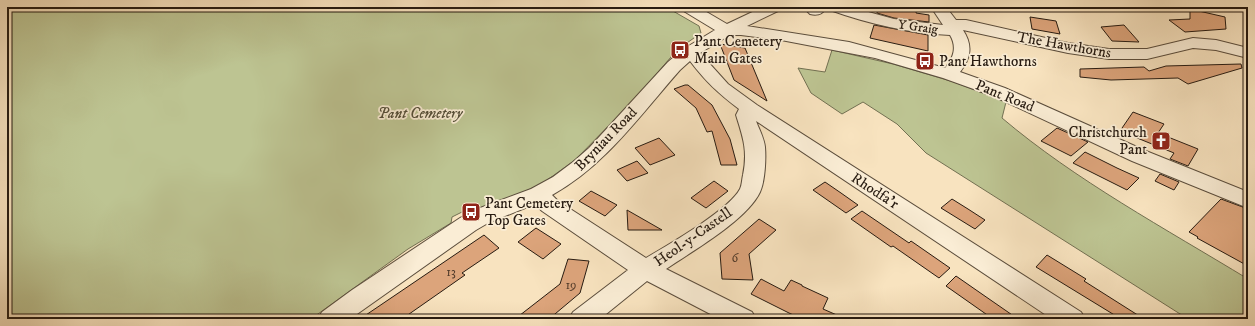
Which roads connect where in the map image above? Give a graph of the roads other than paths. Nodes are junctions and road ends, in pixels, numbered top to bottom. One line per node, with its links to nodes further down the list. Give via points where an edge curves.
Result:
1 (687, 7): 6 (street)
2 (775, 7): 6 (street, Bryniau Road)
3 (835, 7): 5 (street, Y Graig, via 917,29)
4 (938, 7): 5 (street)
5 (953, 27): 7 (street, The Hawthorns, via 966,25 1068,48 1109,54 1147,54 1193,43); 9 (street, via 963,47 962,54)
6 (726, 30): 8 (street, Bryniau Road); 9 (street, Pant Road, via 781,35 849,47)
7 (1248, 52)
8 (688, 53): 10 (street, Rhodfa'r, via 696,57 722,88); 11 (street, Bryniau Road, via 596,153 560,182)
9 (949, 74): 12 (street, Pant Road, via 999,92 1139,156)
10 (751, 109): 13 (street, Heol-y-Castell, via 744,115 755,145 756,161 750,191 727,216); 17 (street, Rhodfa'r)
11 (538, 194): 13 (street, via 550,206); 14 (street, Bryniau Road, via 468,224)
12 (1248, 200)
13 (646, 270): 15 (street, Heol-y-Castell); 16 (street)
14 (331, 319)
15 (582, 319)
16 (743, 319)
17 (1072, 319)

